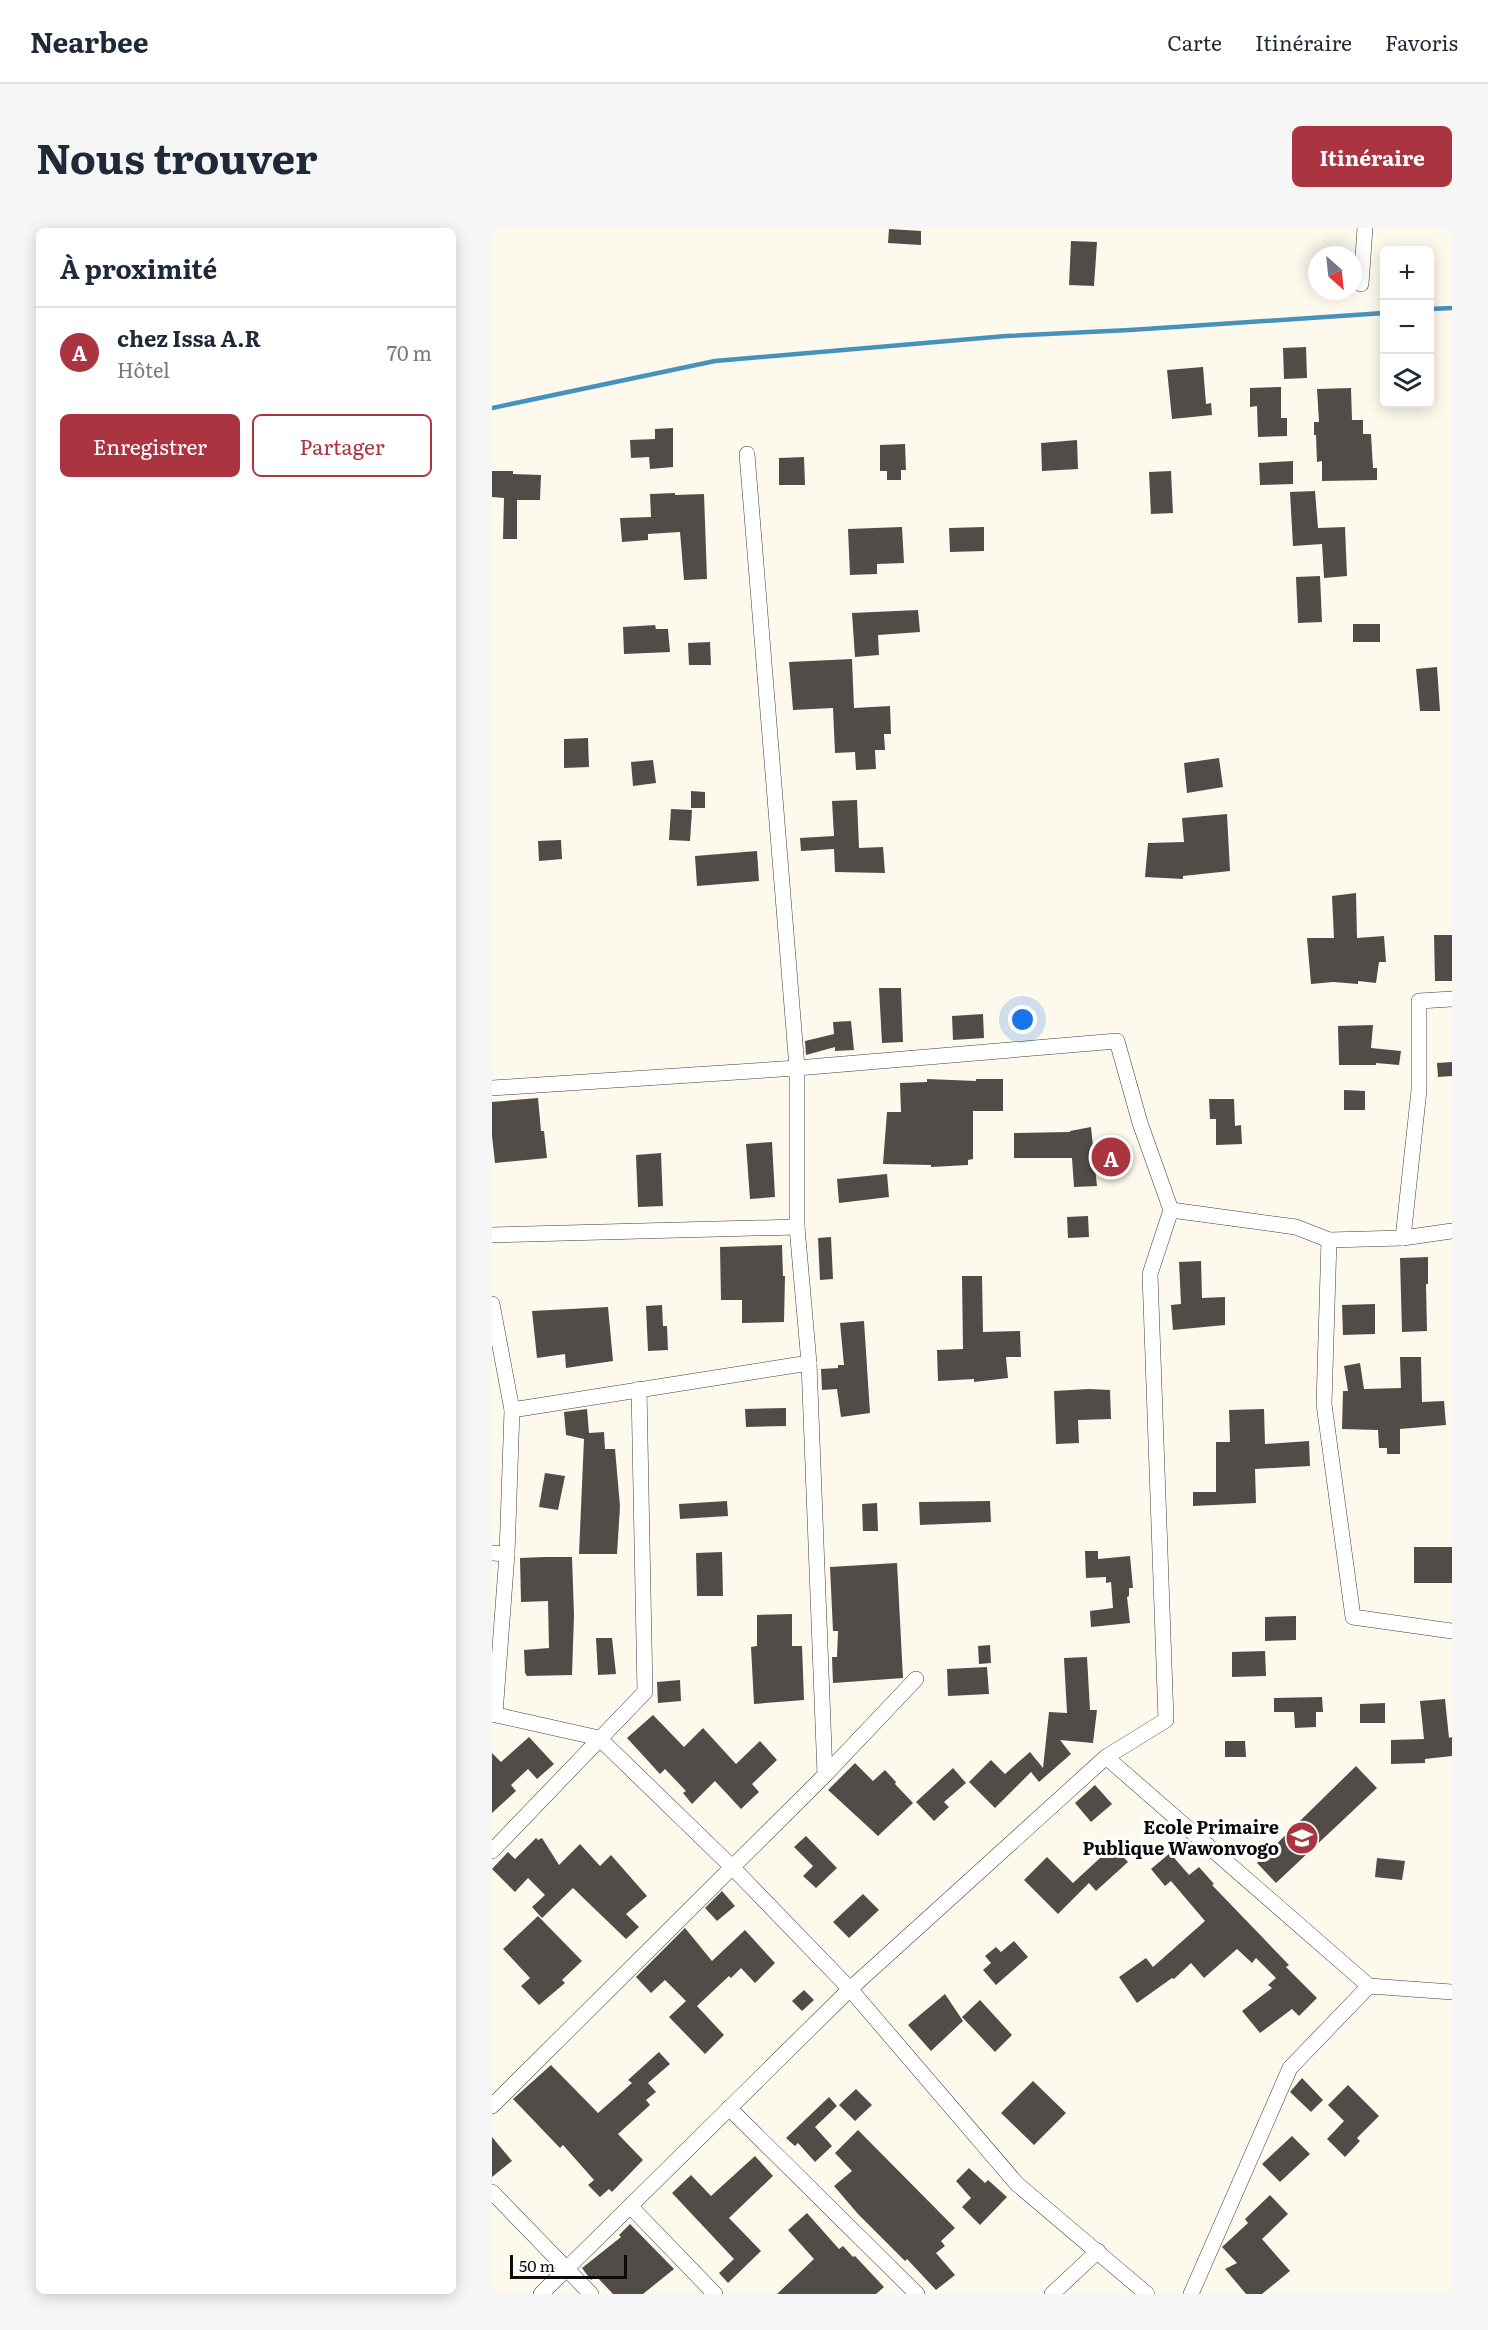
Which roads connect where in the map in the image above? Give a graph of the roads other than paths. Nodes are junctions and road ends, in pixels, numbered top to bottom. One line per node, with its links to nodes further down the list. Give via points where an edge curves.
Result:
1 (1365, 228): 2 (street)
2 (1362, 270)
3 (747, 454): 5 (street)
4 (1452, 999): 11 (street, via 1419,1001 1419,1090)
5 (797, 1068): 6 (street); 7 (street, via 1117,1041 1140,1123); 8 (street)
6 (492, 1088)
7 (1171, 1210): 12 (street, via 1296,1227); 22 (street, via 1150,1274 1166,1720)
8 (797, 1227): 10 (street); 14 (street)
9 (1452, 1231): 11 (street)
10 (492, 1235)
11 (1402, 1239): 12 (street)
12 (1329, 1240): 18 (street, via 1324,1404 1353,1617)
13 (492, 1304): 16 (street)
14 (809, 1363): 15 (street); 23 (street)
15 (639, 1389): 16 (street); 21 (street, via 645,1692)
16 (512, 1410): 17 (street)
17 (500, 1553): 20 (street)
18 (1452, 1631)
19 (916, 1680): 23 (street)
20 (494, 1714): 21 (street)
21 (599, 1738): 24 (street); 25 (street)
22 (1106, 1757): 26 (street); 27 (street)
23 (825, 1775): 25 (street)
24 (492, 1851)
25 (732, 1867): 27 (street); 29 (street)
26 (1370, 1986): 28 (street); 41 (street, via 1290,2068)
27 (850, 1989): 30 (street); 33 (street, via 1017,2184)
28 (1452, 1992)
29 (492, 2106)
30 (729, 2108): 32 (street); 38 (street)
31 (492, 2192): 34 (street)
32 (630, 2206): 34 (street); 37 (street)
33 (1098, 2251): 39 (street); 40 (street)
34 (567, 2269): 35 (street); 36 (street)
35 (541, 2294)
36 (591, 2294)
37 (715, 2294)
38 (917, 2294)
39 (1052, 2294)
40 (1147, 2294)
41 (1191, 2294)

